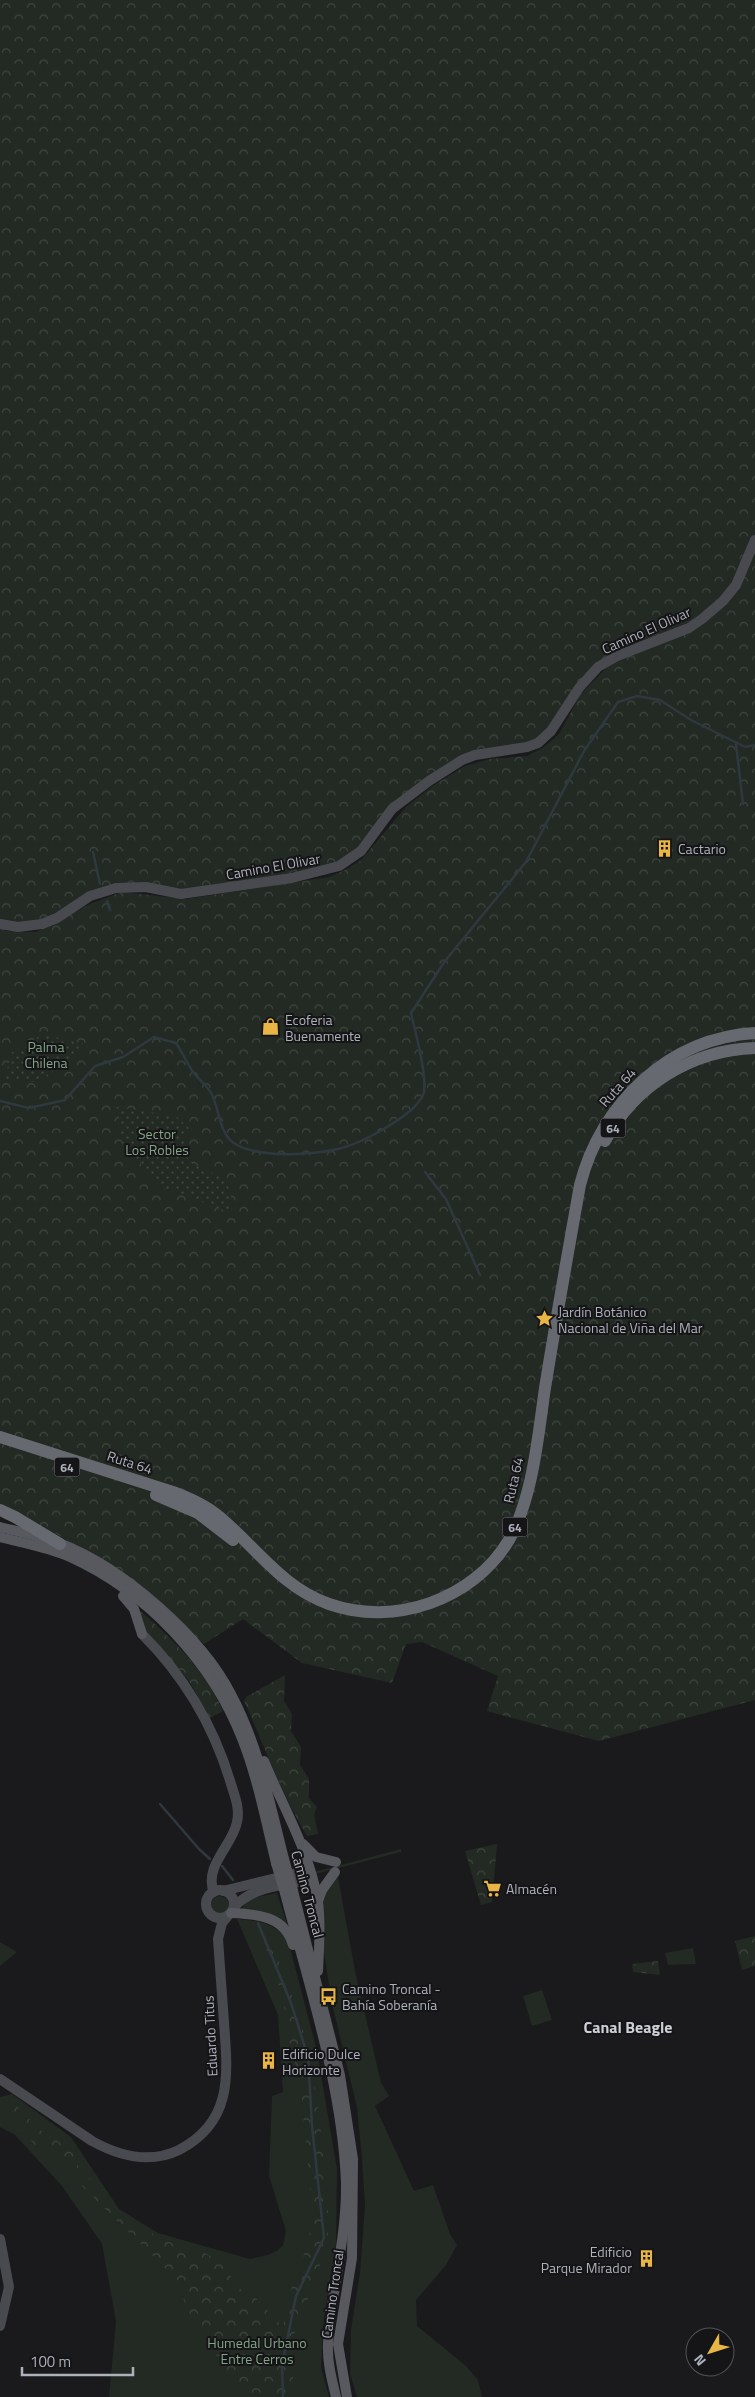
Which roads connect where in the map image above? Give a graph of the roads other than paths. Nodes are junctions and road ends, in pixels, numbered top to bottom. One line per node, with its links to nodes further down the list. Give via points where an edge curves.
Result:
1 (755, 540): 2 (street, Camino El Olivar, via 736,585 702,620 598,667 579,688 551,731 538,742 527,747 475,755 428,781 392,809 362,851 340,866 292,878 182,894 146,888 116,888 90,896 42,924 18,927)
2 (0, 924)
3 (755, 1033): 5 (highway, Ruta 64 / 64, via 709,1042 673,1058 632,1090 601,1130 580,1185 524,1504 502,1551 480,1574 454,1593 419,1607 383,1612 350,1610 329,1604 288,1583 222,1518 200,1504 176,1493)
4 (755, 1048): 6 (highway, Ruta 64 / 64, via 714,1053 670,1072 632,1104 608,1137 589,1182 541,1458 528,1515 515,1544 497,1569 458,1599 425,1613 390,1620 359,1619 328,1612 284,1588 221,1529 183,1505)
5 (0, 1437)
6 (0, 1445)
7 (0, 1510): 10 (highway)
8 (0, 1527): 10 (main road, Camino Troncal)
9 (0, 1538): 11 (main road, Camino Troncal)
10 (60, 1544): 13 (main road, Camino Troncal, via 108,1570 166,1614 222,1677)
11 (47, 1550): 12 (main road, via 126,1598 134,1609); 15 (main road, Camino Troncal, via 69,1557 128,1592 156,1615 200,1662 216,1684 244,1742)
12 (142, 1634): 17 (street, Eduardo Titus, via 186,1684 206,1718 219,1746 238,1806 235,1830 213,1871 211,1880)
13 (241, 1716): 14 (main road); 15 (main road, Camino Troncal, via 258,1762)
14 (299, 1836): 16 (main road); 19 (main road, via 312,1854 335,1867)
15 (280, 1861): 18 (main road, Camino Troncal, bridge)
16 (310, 1875): 17 (street); 19 (main road); 20 (street, via 255,1891)
17 (218, 1891): 20 (street, via 232,1897); 21 (street, Eduardo Titus, via 206,1903)
18 (289, 1892): 23 (main road, Camino Troncal); 24 (main road, Camino Troncal)
19 (318, 1902): 23 (main road)
20 (230, 1912): 21 (street, via 215,1918); 22 (street, Eduardo Titus, via 220,1928); 24 (main road, via 270,1919 284,1928 292,1940)
21 (210, 1914): 22 (street, Eduardo Titus)
22 (218, 1940): 25 (street, Eduardo Titus, via 227,2056 226,2089 210,2126 184,2147 145,2158 127,2156 106,2148)
23 (319, 1990): 29 (main road, Camino Troncal, via 340,2075 353,2159 352,2258 338,2344)
24 (317, 2016): 28 (main road, Camino Troncal, via 336,2097 346,2183 340,2266 328,2345)
25 (0, 2079)
26 (0, 2239): 27 (street, via 9,2287)
27 (0, 2326)
28 (336, 2397)
29 (346, 2397)

